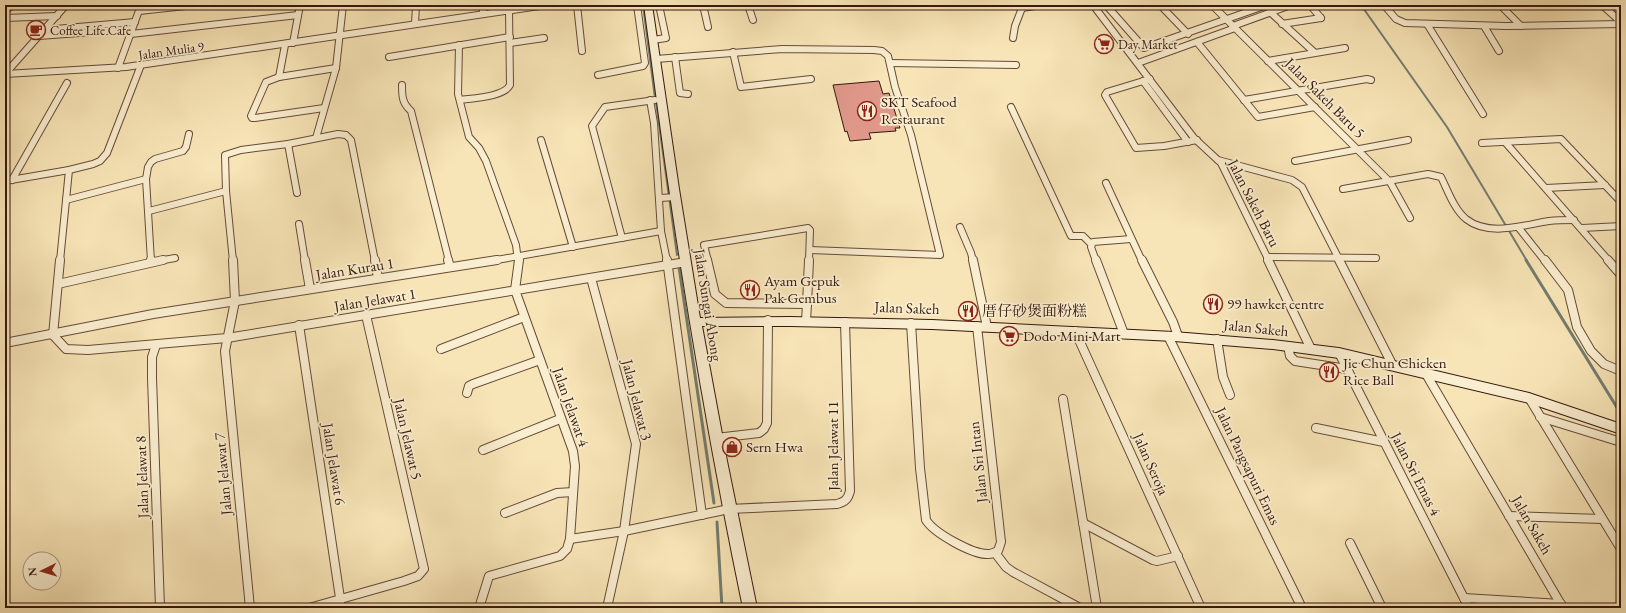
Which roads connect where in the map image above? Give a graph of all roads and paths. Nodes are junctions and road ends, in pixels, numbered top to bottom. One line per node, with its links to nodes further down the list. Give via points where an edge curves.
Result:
1 (12, 5): 29 (street)
2 (66, 5): 33 (street)
3 (141, 5): 28 (street)
4 (195, 5): 28 (street)
5 (300, 5): 32 (street)
6 (343, 5): 50 (street)
7 (416, 5): 39 (street)
8 (483, 5): 31 (street)
9 (546, 5): 27 (street, Jalan Mulia 9)
10 (577, 5): 60 (street)
11 (637, 5): 75 (street, via 644,66)
12 (648, 5): 54 (street, Jalan Sungai Abong)
13 (659, 5): 54 (street, via 666,38)
14 (703, 5): 44 (street)
15 (748, 5): 35 (street)
16 (1041, 5): 52 (street, via 1022,8)
17 (1093, 5): 69 (street, Jalan Sakeh Baru)
18 (1106, 5): 48 (street, via 1144,48)
19 (1160, 5): 48 (street)
20 (1212, 5): 36 (street, Jalan Sakeh Baru 5)
21 (1267, 5): 36 (street)
22 (1291, 5): 30 (street)
23 (1310, 5): 40 (street, via 1321,18)
24 (1384, 5): 41 (street, via 1400,22)
25 (1500, 5): 43 (street)
26 (1602, 5): 38 (street)
27 (508, 10): 31 (street, Jalan Mulia 9); 53 (street)
28 (139, 11): 37 (street)
29 (5, 12)
30 (1270, 12): 40 (street); 45 (street)
31 (484, 13): 39 (street, Jalan Mulia 9)
32 (298, 15): 47 (street); 56 (street)
33 (57, 16): 34 (street); 46 (street)
34 (5, 18)
35 (753, 20)
36 (1227, 20): 45 (street, Jalan Sakeh Baru 5); 48 (street)
37 (135, 22): 46 (street); 47 (street)
38 (1621, 23): 43 (street)
39 (415, 24): 50 (street, Jalan Mulia 9)
40 (1282, 24): 63 (street)
41 (1427, 24): 42 (street); 91 (street)
42 (1484, 26): 43 (street); 61 (street)
43 (1521, 26)
44 (708, 27)
45 (1234, 27): 55 (street); 67 (street, Jalan Sakeh Baru 5)
46 (44, 30): 49 (street)
47 (131, 31): 49 (street); 72 (street)
48 (1188, 34)
49 (39, 36): 74 (street)
50 (339, 37): 56 (street, Jalan Mulia 9); 73 (street)
51 (544, 38): 53 (street)
52 (1012, 38)
53 (510, 40): 58 (street); 85 (street, via 508,89 504,92)
54 (653, 40): 66 (street, Jalan Sungai Abong)
55 (1197, 42): 69 (street); 87 (street)
56 (293, 43): 57 (street, Jalan Mulia 9)
57 (285, 45): 70 (street, Jalan Mulia 9); 76 (street)
58 (459, 45): 64 (street); 85 (street, via 457,89)
59 (1345, 48): 63 (street)
60 (582, 51)
61 (1499, 51)
62 (733, 52): 65 (street); 68 (street, via 794,49 874,50 886,54); 77 (street, via 741,87)
63 (1314, 52): 67 (street)
64 (389, 57)
65 (675, 57): 66 (street); 84 (street, via 680,93)
66 (656, 59): 86 (street, Jalan Sungai Abong)
67 (1268, 61): 83 (street, Jalan Sakeh Baru 5)
68 (890, 63): 71 (street); 133 (street, via 895,88 911,135 940,255)
69 (1138, 63): 78 (street, Jalan Sakeh Baru)
70 (141, 65): 72 (street, Jalan Mulia 9); 104 (street, via 104,157 100,162)
71 (1016, 65)
72 (118, 68): 74 (street, Jalan Mulia 9)
73 (336, 68): 76 (street); 90 (street)
74 (5, 74)
75 (598, 75)
76 (279, 77): 90 (street, via 264,84 252,118)
77 (811, 79)
78 (1150, 79): 80 (street); 95 (street, Jalan Sakeh Baru)
79 (1371, 80): 83 (street)
80 (1143, 81): 97 (street); 97 (street, via 1107,92 1105,95 1136,148)
81 (68, 83): 107 (street)
82 (402, 85): 142 (street, via 402,100 410,111)
83 (1299, 91): 87 (street); 89 (street, Jalan Sakeh Baru 5)
84 (688, 94)
85 (460, 100): 134 (street, via 469,137 486,161)
86 (656, 100): 105 (street, Jalan Sungai Abong); 129 (street, via 605,106 592,126)
87 (1244, 100): 89 (street, via 1260,117)
88 (1011, 107): 131 (street, via 1071,236 1083,236)
89 (1315, 107): 101 (street, Jalan Sakeh Baru 5)
90 (324, 108): 93 (street)
91 (1483, 114)
92 (189, 134): 106 (street, via 183,151 151,162)
93 (316, 138): 100 (street); 144 (street, via 345,134 351,140)
94 (541, 140): 132 (street)
95 (1197, 140): 97 (street); 102 (street, Jalan Sakeh Baru)
96 (1408, 140): 101 (street)
97 (1188, 142)
98 (1505, 142): 99 (street); 111 (street, via 1562,139); 112 (street)
99 (1482, 143)
100 (288, 144): 114 (street, Jalan Jelawat 7, via 241,150 225,155); 115 (street)
101 (1358, 150): 103 (street); 109 (street, Jalan Sakeh Baru 5)
102 (1216, 159): 135 (street, Jalan Sakeh Baru, via 1226,172); 137 (street, via 1292,180 1302,187)
103 (1295, 161)
104 (69, 170): 107 (street); 118 (street)
105 (665, 173): 116 (street); 117 (street, Jalan Sungai Abong)
106 (146, 179): 118 (street); 120 (street)
107 (12, 180): 108 (street)
108 (5, 181)
109 (1390, 182): 113 (street); 121 (street, Jalan Sakeh Baru 5); 126 (street, via 1428,174 1441,177 1467,220 1483,226)
110 (1106, 183): 130 (street, Jalan Pangsapuri Emas)
111 (1605, 185): 112 (street); 119 (street)
112 (1546, 188): 122 (street)
113 (1343, 189)
114 (226, 191): 120 (street); 149 (street, Jalan Jelawat 7, via 235,276)
115 (297, 193)
116 (662, 198): 117 (street); 128 (street)
117 (674, 198): 140 (street, Jalan Sungai Abong)
118 (66, 200): 146 (street)
119 (1621, 202)
120 (149, 211): 139 (street)
121 (1410, 218)
122 (1574, 220): 126 (street, via 1550,221); 127 (street)
123 (299, 224): 147 (street)
124 (1621, 226): 127 (street)
125 (960, 227): 159 (street, Jalan Sri Intan, via 971,253)
126 (1515, 228): 175 (street, via 1568,290 1577,327 1591,351 1604,364)
127 (1582, 228): 143 (street)
128 (661, 232): 129 (street, Jalan Kurau 1); 141 (street)
129 (622, 238): 132 (street, Jalan Kurau 1)
130 (1131, 239): 131 (street, via 1097,241); 163 (street, Jalan Pangsapuri Emas, via 1173,322)
131 (1091, 244): 162 (street)
132 (573, 247): 134 (street, Jalan Kurau 1)
133 (810, 250): 150 (street); 150 (street, via 808,228 704,245 715,294 726,303)
134 (519, 257): 142 (street, Jalan Kurau 1); 148 (street)
135 (1267, 257): 137 (street); 170 (street, Jalan Sakeh Baru)
136 (175, 258): 139 (street)
137 (1338, 258): 138 (street); 173 (street)
138 (1376, 258)
139 (151, 262): 146 (street)
140 (686, 262): 141 (street, Jalan Jelawat 1); 155 (street, Jalan Sungai Abong)
141 (668, 264): 145 (street, Jalan Jelawat 1); 192 (street)
142 (450, 267): 144 (street, Jalan Kurau 1)
143 (1621, 275)
144 (378, 278): 147 (street, Jalan Kurau 1)
145 (591, 278): 148 (street, Jalan Jelawat 1); 196 (street, Jalan Jelawat 3, via 636,444)
146 (58, 284): 161 (street)
147 (310, 289): 149 (street, Jalan Kurau 1)
148 (515, 290): 151 (street, Jalan Jelawat 1); 152 (street, Jalan Jelawat 4)
149 (234, 301): 161 (street, Jalan Kurau 1); 164 (street, Jalan Jelawat 7)
150 (807, 304): 154 (street)
151 (366, 315): 158 (street, Jalan Jelawat 1); 202 (street, Jalan Jelawat 5, via 424,569 418,576 404,581)
152 (524, 318): 169 (street); 172 (street, Jalan Jelawat 4)
153 (768, 320): 154 (street, Jalan Sakeh); 155 (street, Jalan Sakeh); 185 (street, via 767,423 759,433)
154 (806, 321): 156 (street, Jalan Sakeh)
155 (696, 322): 185 (street, Jalan Sungai Abong)
156 (844, 322): 157 (street, Jalan Sakeh); 190 (street, Jalan Jelawat 11, via 850,491 848,498 844,502 826,505)
157 (911, 323): 159 (street, Jalan Sakeh); 200 (street, via 920,468 926,520 929,525 982,555)
158 (299, 325): 164 (street, Jalan Jelawat 1); 202 (street, Jalan Jelawat 6)
159 (982, 326): 160 (street, Jalan Sakeh); 200 (street, Jalan Sri Intan, via 1001,542 1000,550)
160 (1076, 331): 162 (street, Jalan Sakeh); 201 (street, Jalan Seroja)
161 (53, 334): 166 (street, Jalan Kurau 1); 167 (street, Jalan Jelawat 1, via 57,342 66,349)
162 (1124, 334): 163 (street, Jalan Sakeh)
163 (1173, 336): 165 (street, Jalan Sakeh); 215 (street, Jalan Pangsapuri Emas)
164 (227, 338): 167 (street, Jalan Jelawat 1); 206 (street, Jalan Jelawat 7, via 225,351)
165 (1217, 339): 168 (street, Jalan Sakeh); 178 (street, via 1223,377)
166 (5, 343)
167 (156, 346): 205 (street, Jalan Jelawat 8, via 152,357 152,378)
168 (1288, 346): 170 (street, Jalan Sakeh); 174 (street, via 1290,356 1295,361)
169 (442, 349)
170 (1311, 349): 171 (street, Jalan Sakeh)
171 (1339, 353): 173 (street, Jalan Sakeh); 174 (street, Jalan Sri Emas 4)
172 (540, 360): 177 (street, via 472,384); 182 (street, Jalan Jelawat 4)
173 (1393, 366): 176 (street, Jalan Sakeh)
174 (1347, 369): 186 (street, Jalan Sri Emas 4)
175 (1621, 371)
176 (1426, 374): 179 (street, Jalan Sakeh); 193 (street, Jalan Sakeh)
177 (467, 393)
178 (1230, 395)
179 (1528, 398): 181 (street); 184 (street, Jalan Sakeh)
180 (1063, 399): 195 (street)
181 (1540, 417): 187 (street); 194 (street)
182 (560, 419): 188 (street); 189 (street, Jalan Jelawat 4, via 573,452)
183 (1316, 428): 186 (street)
184 (1621, 429)
185 (716, 438): 190 (street, Jalan Sungai Abong)
186 (1384, 442): 203 (street, Jalan Sri Emas 4)
187 (1621, 442)
188 (483, 450)
189 (574, 492): 191 (street, via 556,493); 197 (street, Jalan Jelawat 4)
190 (729, 510): 192 (street); 211 (street, Jalan Sungai Abong)
191 (505, 513)
192 (705, 514): 196 (street)
193 (1509, 516): 194 (street); 204 (street, Jalan Sakeh)
194 (1602, 519): 199 (street)
195 (1083, 523): 201 (street, via 1153,560); 213 (street)
196 (624, 531): 197 (street); 210 (street, Jalan Jelawat 3)
197 (570, 538): 209 (street, via 567,549 560,556 489,576)
198 (1350, 543): 216 (street)
199 (1621, 549)
200 (996, 554): 212 (street, via 1013,572)
201 (1178, 556): 214 (street, Jalan Seroja)
202 (340, 598): 207 (street); 208 (street, Jalan Jelawat 6)
203 (1464, 598): 204 (street); 217 (street, Jalan Sri Emas 4)
204 (1562, 606)
205 (160, 608)
206 (250, 608)
207 (309, 608)
208 (340, 608)
209 (479, 608)
210 (607, 608)
211 (750, 608)
212 (1080, 608)
213 (1097, 608)
214 (1200, 608)
215 (1302, 608)
216 (1382, 608)
217 (1469, 608)

